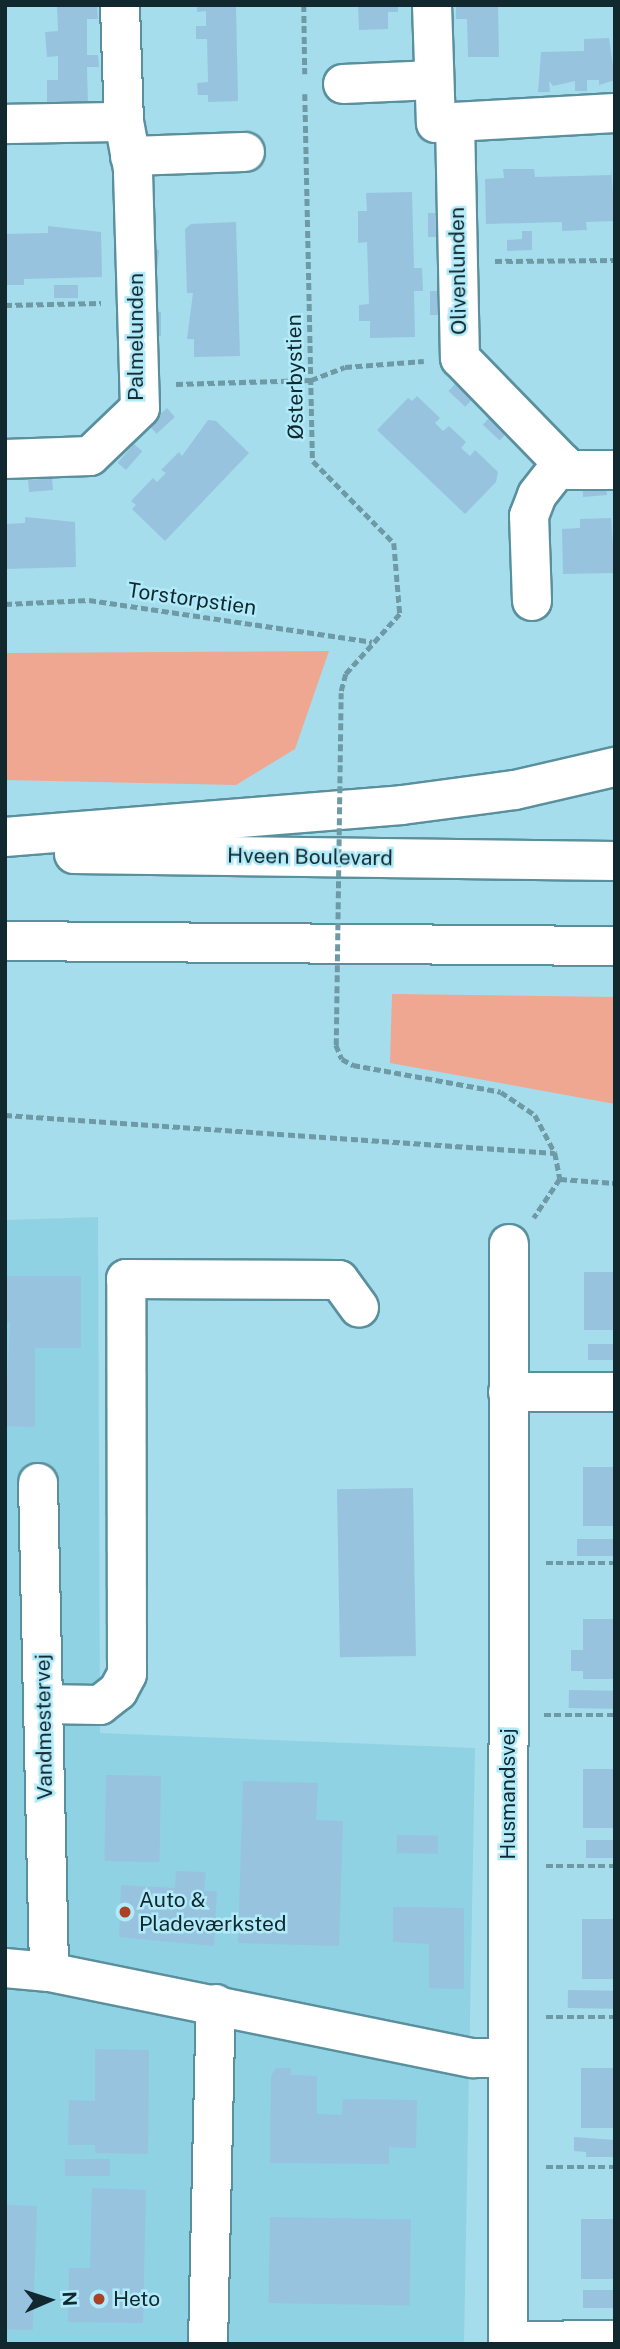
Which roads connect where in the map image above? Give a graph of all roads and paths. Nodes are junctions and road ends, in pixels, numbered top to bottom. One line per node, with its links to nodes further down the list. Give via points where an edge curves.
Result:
1 (120, 5): 9 (street, Palmelunden)
2 (304, 5): 16 (path, Østerbystien)
3 (432, 5): 4 (street)
4 (434, 80): 5 (street); 7 (street, via 436,123)
5 (343, 84)
6 (615, 113): 7 (street)
7 (455, 122): 12 (street, Olivenlunden)
8 (5, 124): 9 (street)
9 (127, 139): 10 (street); 13 (street, Palmelunden)
10 (245, 152)
11 (615, 260): 12 (path)
12 (459, 262): 15 (street, Olivenlunden)
13 (137, 302): 14 (path); 17 (street, Palmelunden)
14 (5, 305)
15 (460, 358): 16 (path, via 345,367); 19 (street, Olivenlunden)
16 (311, 380): 17 (path); 23 (path, Østerbystien, via 313,461 394,543 400,614)
17 (139, 386): 18 (street, Palmelunden, via 140,408 90,456)
18 (5, 459)
19 (562, 463): 20 (street, via 569,470); 21 (street, via 537,495 529,516)
20 (615, 470)
21 (533, 601)
22 (5, 604): 23 (path, Torstorpstien, via 89,600)
23 (373, 642): 31 (path, Østerbystien, bridge, via 346,674 341,693 336,1045 342,1059 353,1065 500,1092 535,1115)
24 (615, 767): 25 (street, via 515,790 402,805)
25 (5, 837)
26 (5, 853): 27 (street, Hveen Boulevard)
27 (615, 861)
28 (5, 941): 29 (street)
29 (615, 946)
30 (5, 1115): 31 (path)
31 (555, 1153): 32 (path)
32 (560, 1179): 33 (path); 34 (path)
33 (615, 1183)
34 (509, 1244): 36 (street, Husmandsvej)
35 (359, 1308): 41 (street, via 339,1280 126,1279 127,1674 118,1691 100,1705)
36 (508, 1392): 37 (street); 39 (street, Husmandsvej)
37 (615, 1392)
38 (38, 1483): 41 (street, Vandmestervej)
39 (508, 1562): 40 (path); 42 (street, Husmandsvej)
40 (615, 1563)
41 (43, 1704): 47 (street, Vandmestervej)
42 (508, 1715): 43 (path); 44 (street, Husmandsvej)
43 (615, 1715)
44 (508, 1866): 45 (path); 49 (street, Husmandsvej)
45 (615, 1866)
46 (5, 1968): 47 (street)
47 (49, 1972): 48 (street)
48 (216, 2004): 51 (street, via 473,2057); 56 (street)
49 (508, 2017): 50 (path); 51 (street, Husmandsvej)
50 (615, 2017)
51 (508, 2059): 52 (street, Husmandsvej)
52 (508, 2167): 53 (path); 55 (street, Husmandsvej)
53 (615, 2167)
54 (615, 2340): 55 (street)
55 (508, 2342)
56 (208, 2344)

